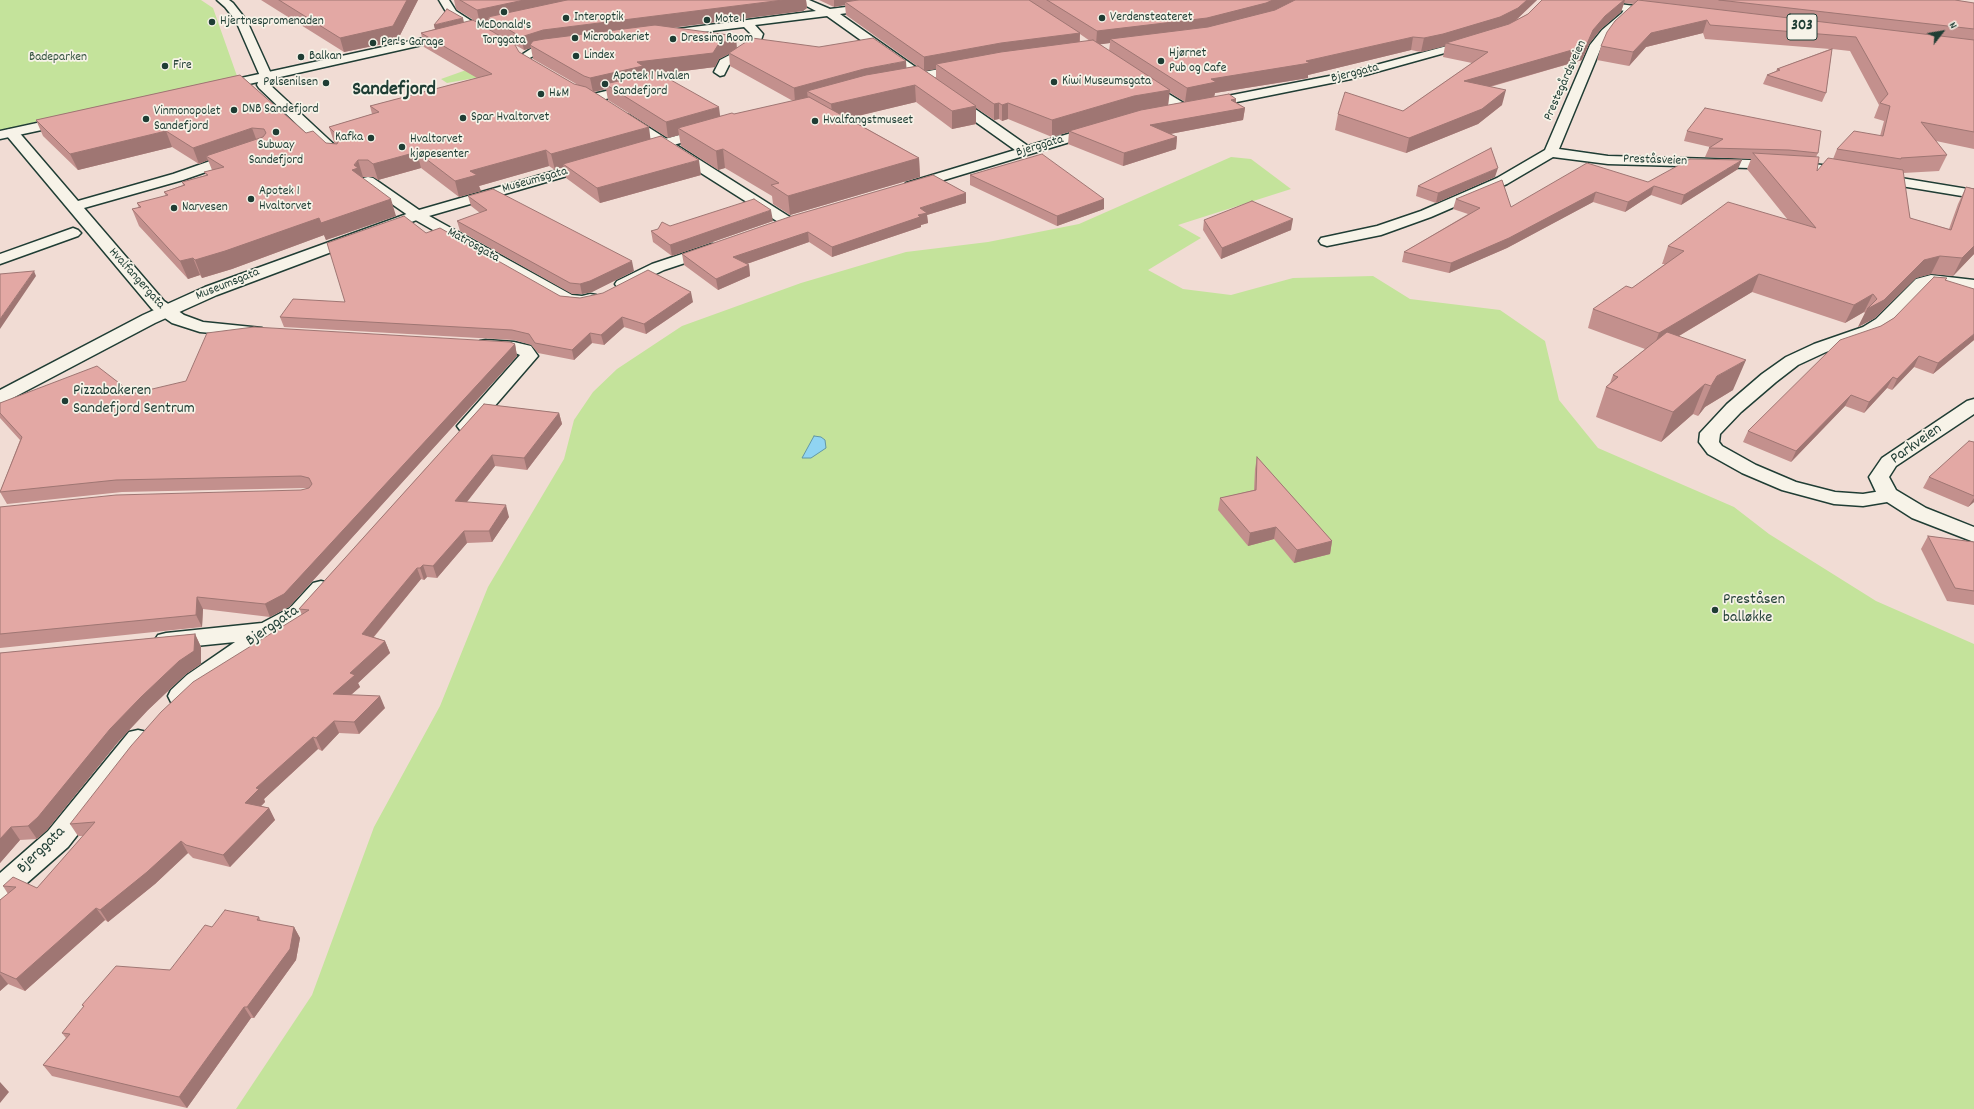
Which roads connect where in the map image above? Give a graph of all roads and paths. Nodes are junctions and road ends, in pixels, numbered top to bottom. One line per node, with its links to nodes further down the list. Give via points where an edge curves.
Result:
1 (222, 0): 20 (street, via 229,5 240,22)
2 (444, 0): 12 (street, via 452,13)
3 (800, 0): 8 (street)
4 (926, 0): 8 (street)
5 (1561, 0): 6 (street)
6 (1592, 2): 7 (street)
7 (1629, 9): 9 (street); 35 (street, Prestegårdsveien, via 1596,45)
8 (830, 13): 11 (street); 21 (street)
9 (1669, 13)
10 (528, 18): 12 (street)
11 (747, 23): 13 (street); 19 (street, via 757,34 756,40 747,50 724,63)
12 (478, 29): 15 (street); 20 (street)
13 (654, 35)
14 (1487, 38): 26 (street, Bjerggata, via 1444,52 1304,86)
15 (502, 44)
16 (569, 45): 17 (street, via 521,54)
17 (534, 66)
18 (980, 66): 21 (street)
19 (720, 72)
20 (266, 76): 25 (street); 37 (street, via 263,85)
21 (921, 76): 23 (street); 33 (street)
22 (1133, 76): 26 (street)
23 (889, 83)
24 (648, 85): 32 (street, via 587,97)
25 (204, 90)
26 (1182, 108): 27 (street, Bjerggata)
27 (1161, 112)
28 (81, 117): 31 (street)
29 (1110, 126): 33 (street, Bjerggata)
30 (719, 128): 32 (street)
31 (6, 134): 42 (street, Hvalfangergata)
32 (665, 143): 36 (street); 44 (street, via 796,220)
33 (1027, 151): 40 (street, Bjerggata)
34 (251, 152): 42 (street, via 178,177)
35 (1551, 152): 41 (street, Preståsveien, via 1608,160 1785,165); 46 (street, via 1502,181 1426,214 1381,230)
36 (629, 154)
37 (337, 155)
38 (606, 160): 43 (street, Museumsgata)
39 (368, 181): 43 (street, Matrosgata)
40 (900, 189)
41 (1974, 194)
42 (73, 207): 50 (street, Hvalfangergata, via 147,294)
43 (417, 215): 47 (street, Matrosgata, via 568,300 582,302 609,292 658,267); 50 (street, Museumsgata, via 335,244)
44 (767, 230)
45 (73, 232): 48 (street)
46 (1327, 241)
47 (723, 245)
48 (0, 259)
49 (1974, 285): 56 (street, via 1931,280 1922,282 1882,323 1869,331 1792,361 1768,378 1710,433 1709,442 1715,450 1749,469 1789,486 1841,498 1863,500)
50 (165, 311): 51 (street, Hvalfangergata, via 200,327); 53 (street, Museumsgata)
51 (274, 333)
52 (468, 344): 55 (street, via 514,347 525,350 529,356)
53 (0, 397)
54 (1974, 405): 56 (street, Parkveien, via 1889,462 1879,476)
55 (454, 441)
56 (1888, 494): 57 (street, via 1919,513)
57 (1974, 535)
58 (336, 571): 59 (street, Bjerggata, via 298,613)
59 (267, 631): 60 (street); 61 (street, Bjerggata, via 196,681 158,717 128,750 58,839)
60 (141, 644)
61 (0, 890)

